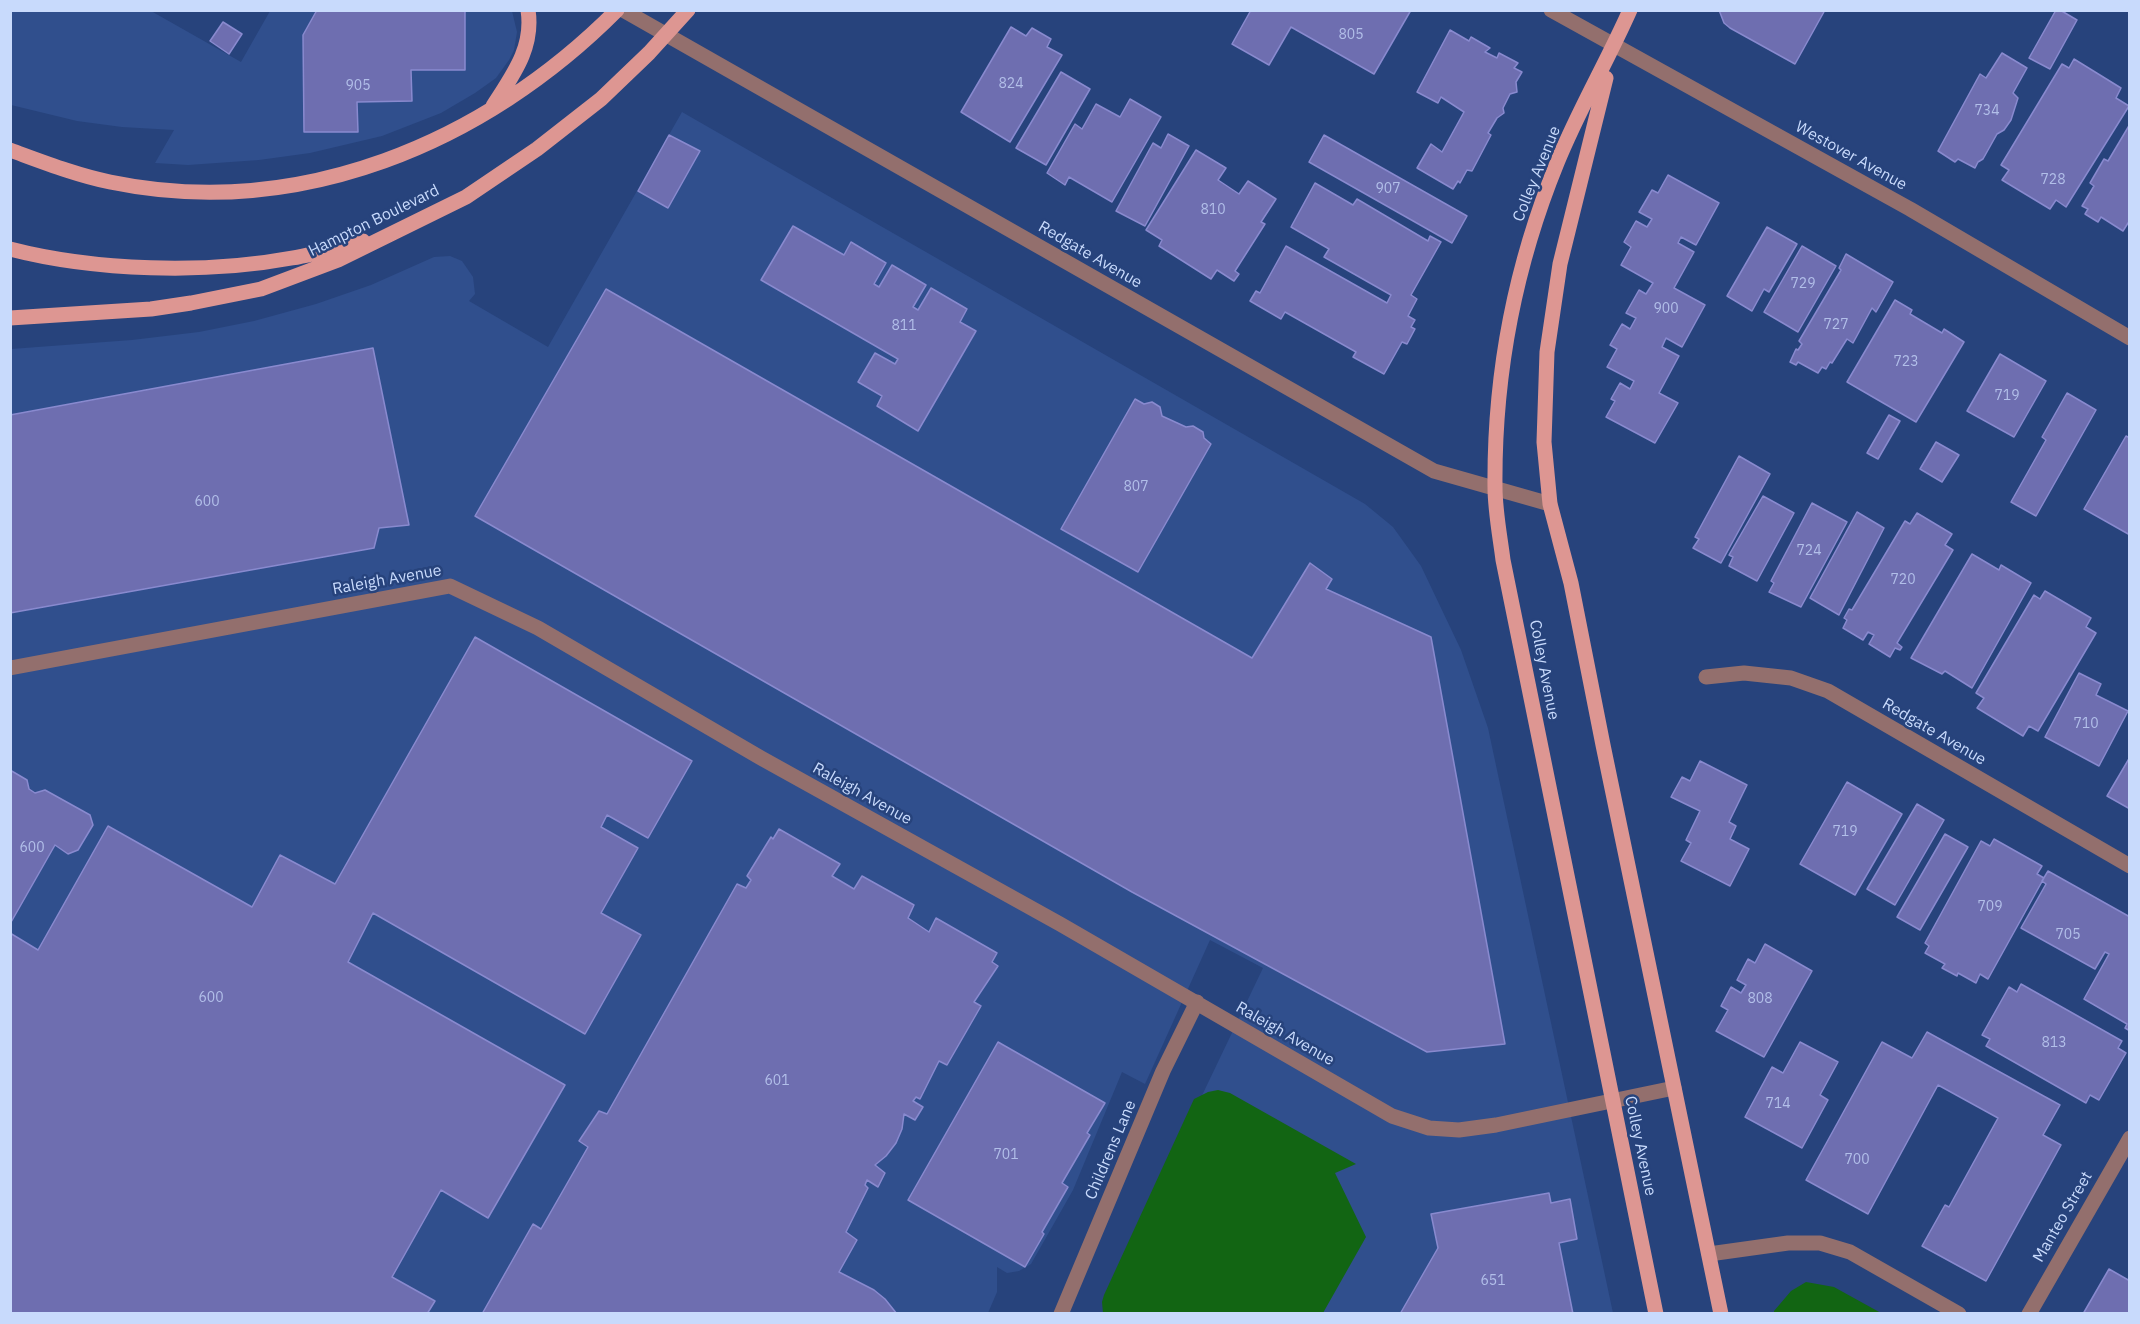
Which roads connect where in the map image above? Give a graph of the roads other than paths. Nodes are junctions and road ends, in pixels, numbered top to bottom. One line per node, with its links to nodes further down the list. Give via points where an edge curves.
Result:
1 (528, 10): 9 (main road, via 526,49)
2 (617, 10): 9 (main road, via 527,87)
3 (623, 10): 7 (street, Redgate Avenue)
4 (687, 10): 7 (main road, Hampton Boulevard)
5 (1551, 10): 8 (street, Westover Avenue)
6 (1630, 10): 8 (main road, Colley Avenue)
7 (668, 34): 11 (main road, Hampton Boulevard, via 601,99 537,149 466,197); 15 (street, Redgate Avenue, via 1434,471)
8 (1615, 45): 14 (street, Westover Avenue, via 1910,209); 15 (main road, Colley Avenue, via 1557,162 1523,261 1499,387); 16 (main road, Colley Avenue, via 1560,264 1549,341 1544,442)
9 (490, 111): 10 (main road, via 430,144 372,166 305,183 248,190 170,190 111,182 78,175)
10 (11, 150)
11 (392, 234): 12 (main road, via 292,258 233,266 77,262); 13 (main road, Hampton Boulevard, via 317,269 228,297 151,309)
12 (10, 249)
13 (10, 318)
14 (2130, 338)
15 (1495, 489): 16 (street, Redgate Avenue); 22 (main road, Colley Avenue, via 1503,560)
16 (1550, 504): 21 (main road, Colley Avenue, via 1571,583)
17 (10, 668): 20 (street, Raleigh Avenue, via 450,586 538,628 781,770)
18 (1706, 677): 19 (street, Redgate Avenue, via 1744,673 1791,678 1827,691)
19 (2130, 866)
20 (1197, 1002): 22 (street, Raleigh Avenue, via 1392,1116 1429,1128 1477,1128); 25 (street, Childrens Lane, via 1163,1071)
21 (1674, 1088): 22 (street, Raleigh Avenue); 24 (main road, Colley Avenue)
22 (1612, 1101): 26 (main road, Colley Avenue)
23 (2130, 1138): 29 (street, Manteo Street)
24 (1709, 1254): 27 (main road, Colley Avenue); 28 (street, via 1788,1243 1820,1243 1850,1252)
25 (1061, 1314)
26 (1656, 1314)
27 (1721, 1314)
28 (1959, 1314)
29 (2029, 1314)

